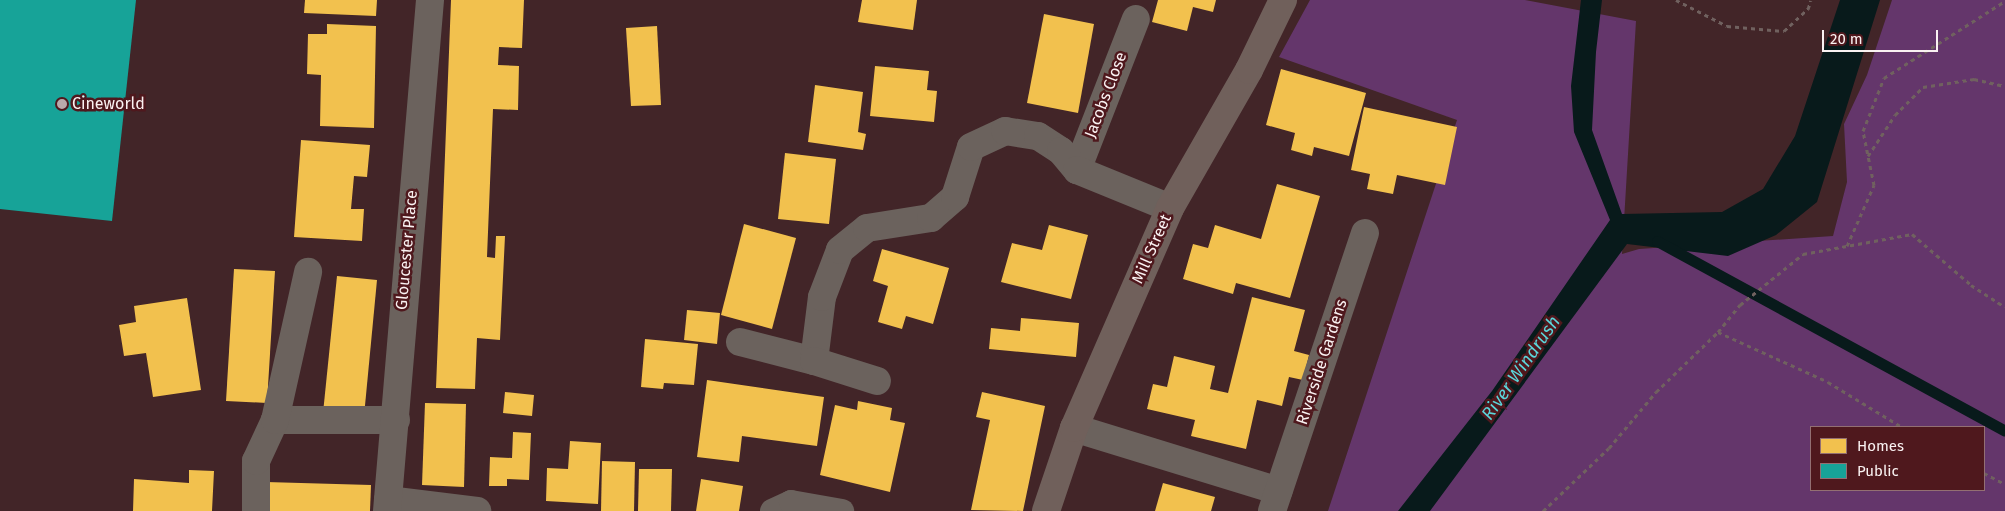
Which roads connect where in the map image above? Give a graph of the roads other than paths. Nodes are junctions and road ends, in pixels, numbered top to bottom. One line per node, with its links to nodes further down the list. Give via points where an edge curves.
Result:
1 (430, 0): 12 (street, Gloucester Place, via 397,362)
2 (1283, 0): 5 (main road, Mill Street, via 1249,70)
3 (1136, 19): 4 (street, Jacobs Close)
4 (1077, 170): 5 (street); 9 (street, via 1061,151 1038,136 1005,132 971,147 954,197 931,218 867,228 840,250 822,297)
5 (1170, 208): 13 (main road, Mill Street)
6 (1365, 232): 14 (street, Riverside Gardens)
7 (308, 272): 11 (street)
8 (740, 342): 9 (street)
9 (814, 361): 10 (street)
10 (876, 381)
11 (275, 420): 12 (street); 16 (street, via 256,460)
12 (396, 420): 15 (street, Gloucester Place)
13 (1074, 428): 14 (street, Riverside Gardens); 20 (main road, Mill Street)
14 (1275, 501)
15 (387, 506): 17 (street, Gloucester Place)
16 (256, 511)
17 (478, 511)
18 (772, 511): 19 (lane, via 791,502)
19 (842, 511)
20 (1046, 511)

